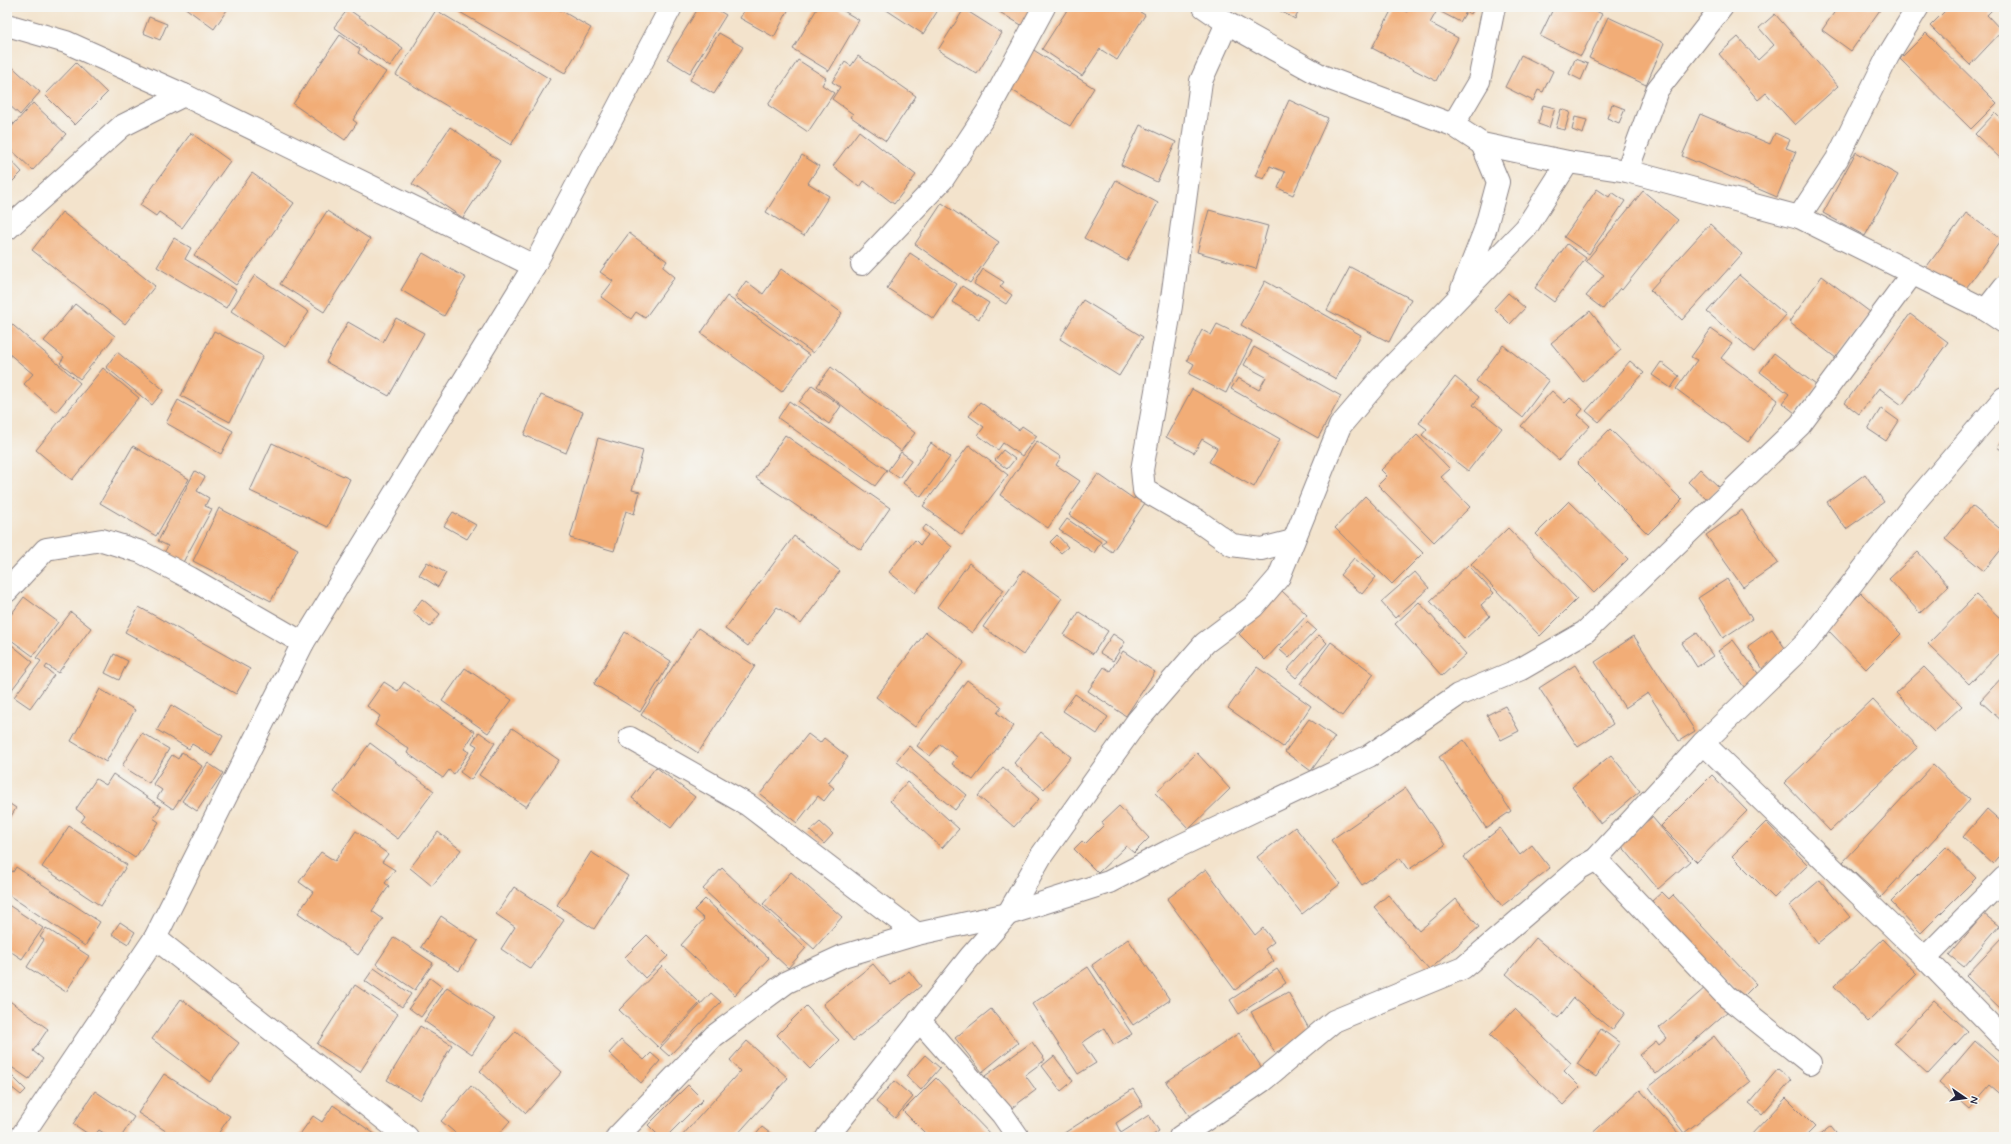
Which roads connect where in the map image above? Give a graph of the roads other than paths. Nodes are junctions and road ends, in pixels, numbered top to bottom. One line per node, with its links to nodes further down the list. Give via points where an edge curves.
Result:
1 (671, 7): 17 (street)
2 (1044, 7): 16 (street, via 989,109 943,179)
3 (1204, 7): 7 (street)
4 (1494, 7): 10 (street, via 1479,81)
5 (1722, 7): 13 (street, via 1657,90)
6 (1918, 7): 14 (street, via 1888,56 1837,159)
7 (1227, 23): 10 (street, via 1322,76); 24 (street, via 1201,81 1171,306 1142,470 1144,490 1198,521 1232,545 1261,549)
8 (7, 26): 9 (street, via 66,42)
9 (184, 95): 15 (street, via 122,126); 17 (street)
10 (1452, 125): 11 (street)
11 (1482, 144): 12 (street); 20 (street, via 1498,182 1485,230)
12 (1568, 162): 13 (street); 20 (street, via 1526,228)
13 (1627, 171): 14 (street)
14 (1799, 217): 18 (street)
15 (7, 229)
16 (862, 264)
17 (534, 266): 26 (street)
18 (1912, 274): 21 (street); 31 (street, via 1800,425 1585,632 1521,669 1458,695 1369,756 1109,882)
19 (2004, 287): 21 (street)
20 (1458, 299): 24 (street, via 1380,379 1340,426)
21 (1986, 310): 22 (street)
22 (2004, 322)
23 (2004, 398): 28 (street, via 1915,502 1807,642)
24 (1293, 541): 31 (street, via 1279,578 1252,608 1205,643 1138,720 1041,856)
25 (7, 591): 26 (street, via 46,549 102,540 141,552)
26 (303, 643): 33 (street)
27 (630, 738): 32 (street, via 748,805)
28 (1703, 743): 29 (street); 34 (street)
29 (1596, 859): 37 (street, via 1726,996); 43 (street, via 1580,868 1463,968 1334,1021 1262,1082)
30 (2004, 878): 34 (street)
31 (1008, 914): 32 (street); 35 (street)
32 (917, 934): 40 (street, via 843,956 787,982 714,1036)
33 (155, 938): 38 (street); 39 (street)
34 (1925, 958): 36 (street)
35 (919, 1020): 41 (street); 42 (street, via 1002,1114)
36 (2004, 1039)
37 (1810, 1063)
38 (21, 1137)
39 (407, 1137)
40 (617, 1137)
41 (827, 1137)
42 (1018, 1137)
43 (1180, 1137)

